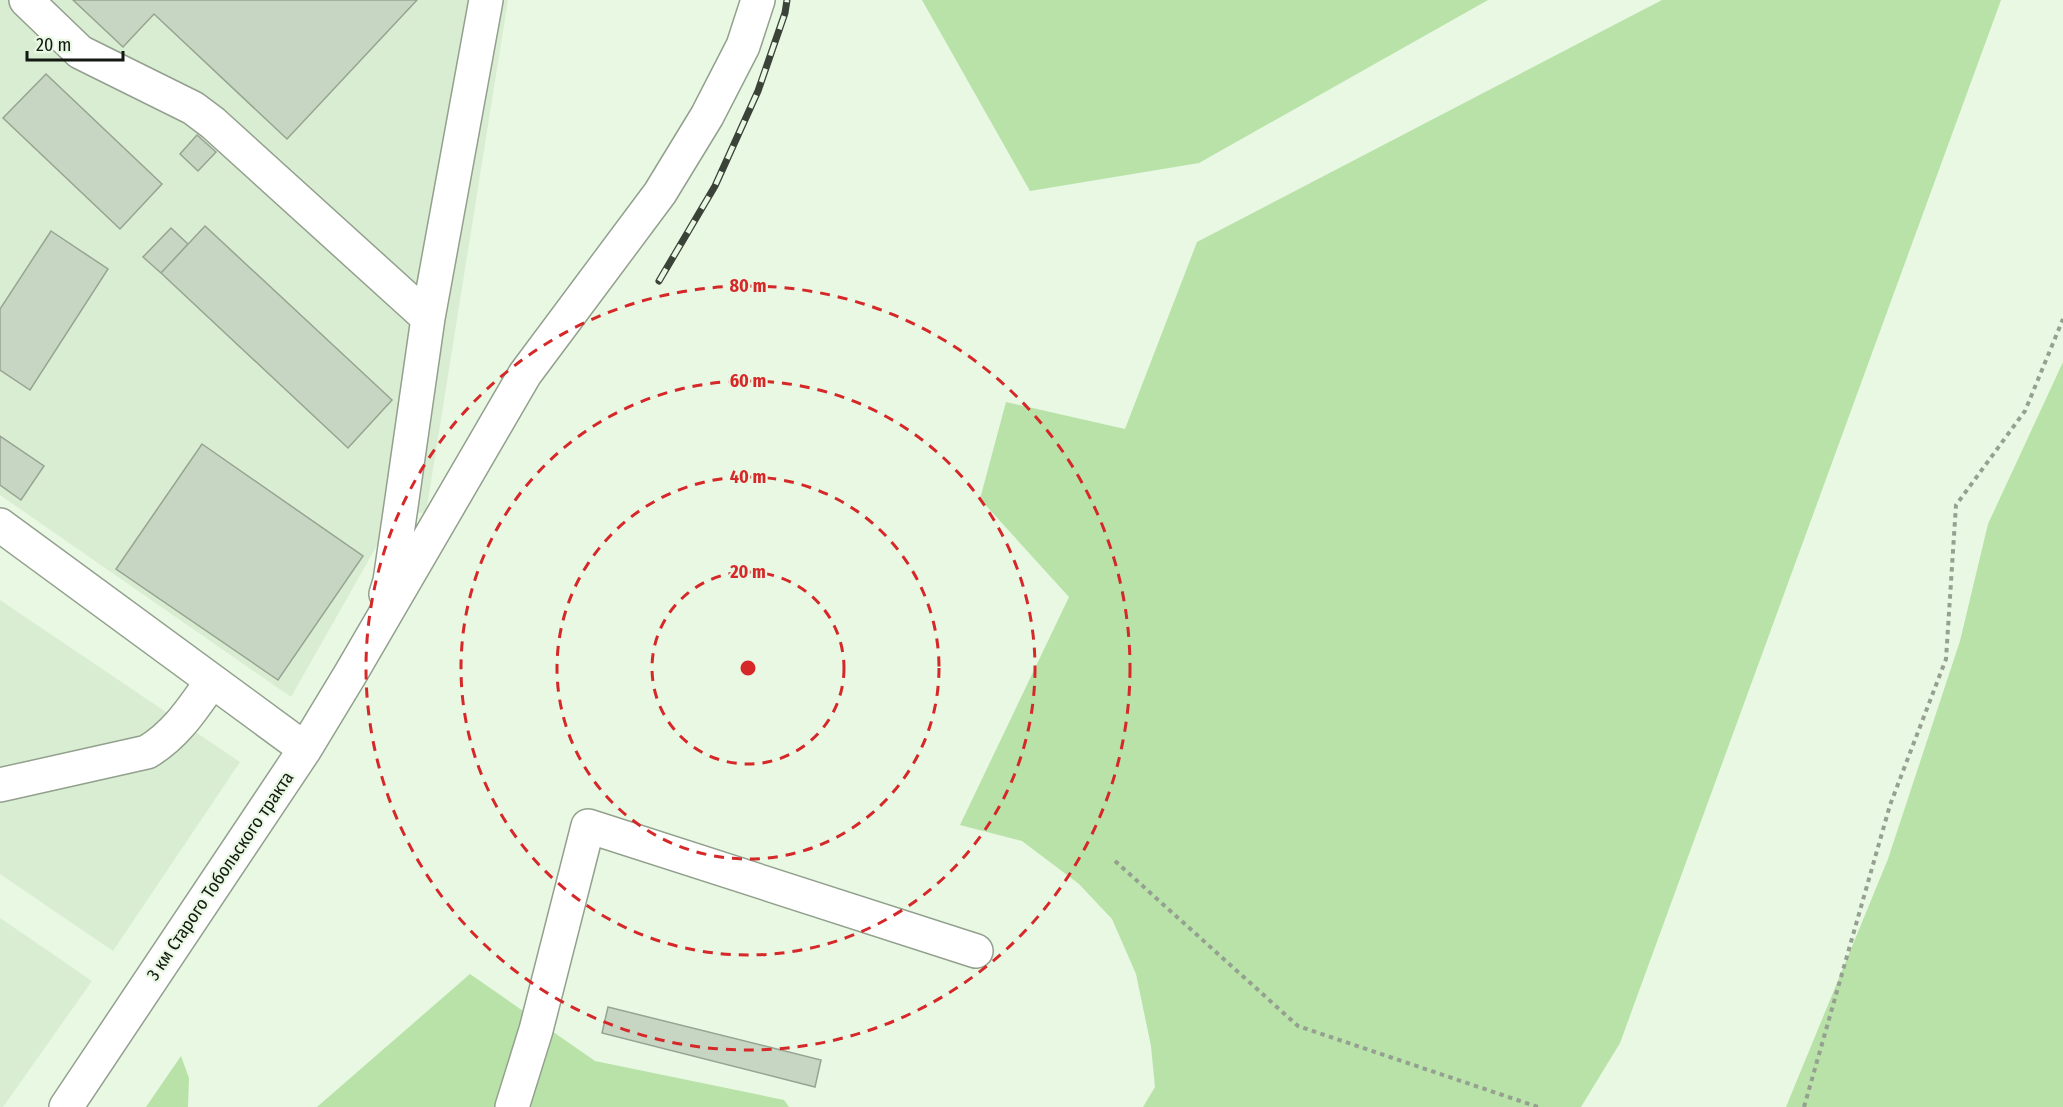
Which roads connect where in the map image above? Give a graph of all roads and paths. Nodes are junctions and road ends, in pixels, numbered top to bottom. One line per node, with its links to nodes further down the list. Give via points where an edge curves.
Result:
1 (26, 0): 4 (street, via 80,52 193,108 213,123)
2 (486, 0): 4 (street)
3 (758, 0): 7 (street, via 743,46 707,116 660,193 525,374)
4 (428, 318): 7 (street, via 390,581)
5 (2063, 319): 16 (path, via 2025,411 1956,505 1946,659 1890,805)
6 (0, 525): 8 (street)
7 (369, 641): 9 (street, 3 км Старого Тобольского тракта)
8 (212, 681): 9 (street); 10 (street, via 182,723 163,743 147,752)
9 (305, 749): 13 (street, 3 км Старого Тобольского тракта)
10 (0, 785)
11 (1115, 861): 15 (path, via 1298,1026)
12 (976, 951): 14 (street, via 588,826 536,1030)
13 (66, 1107)
14 (512, 1107)
15 (1538, 1107)
16 (1804, 1107)

